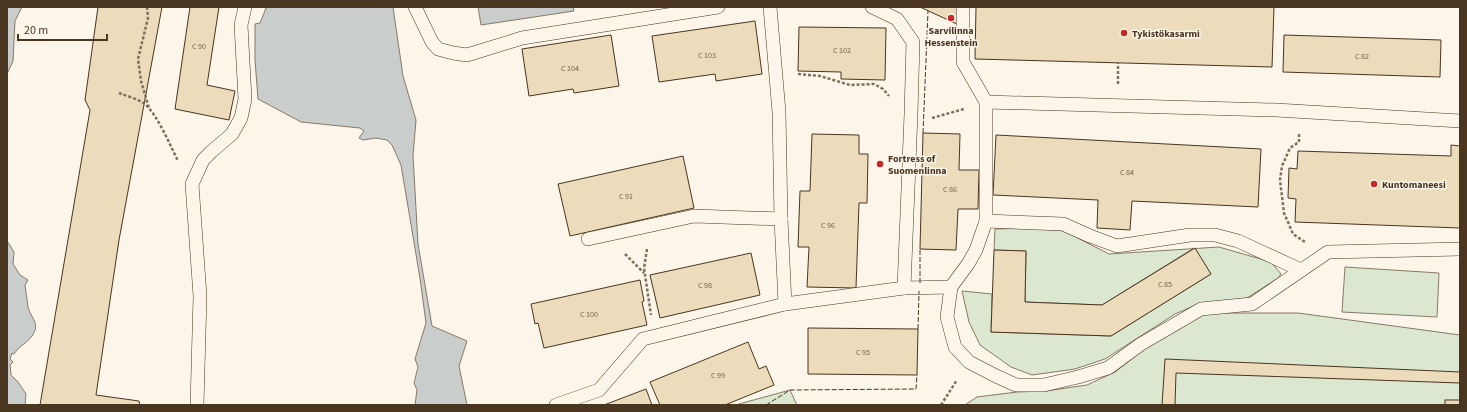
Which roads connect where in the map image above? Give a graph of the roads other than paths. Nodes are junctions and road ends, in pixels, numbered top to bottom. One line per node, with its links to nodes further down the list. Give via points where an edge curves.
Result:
1 (245, 7): 17 (lane, via 241,25 245,99 241,118 232,134 203,160 192,184 200,296)
2 (415, 7): 3 (lane, via 438,49 467,55 522,38)
3 (718, 7)
4 (770, 7): 9 (lane, via 779,112)
5 (872, 7): 15 (lane, via 897,19 913,42)
6 (963, 7): 7 (lane, via 963,62)
7 (986, 102): 8 (lane, via 1276,110); 10 (lane)
8 (1460, 121)
9 (781, 219): 11 (lane, via 694,216); 16 (lane)
10 (986, 221): 13 (lane, via 1063,224 1117,246 1190,234 1215,235 1238,241); 14 (lane, via 976,250)
11 (588, 239)
12 (1460, 249): 13 (lane, via 1328,252)
13 (1301, 270): 14 (lane, via 1252,304 1200,309 1141,344 1108,368 1044,385 1016,385 969,362 955,347 946,317)
14 (951, 287): 15 (lane)
15 (904, 288): 16 (lane)
16 (785, 304): 18 (lane, via 643,339 599,390)
17 (197, 405)
18 (556, 405)

